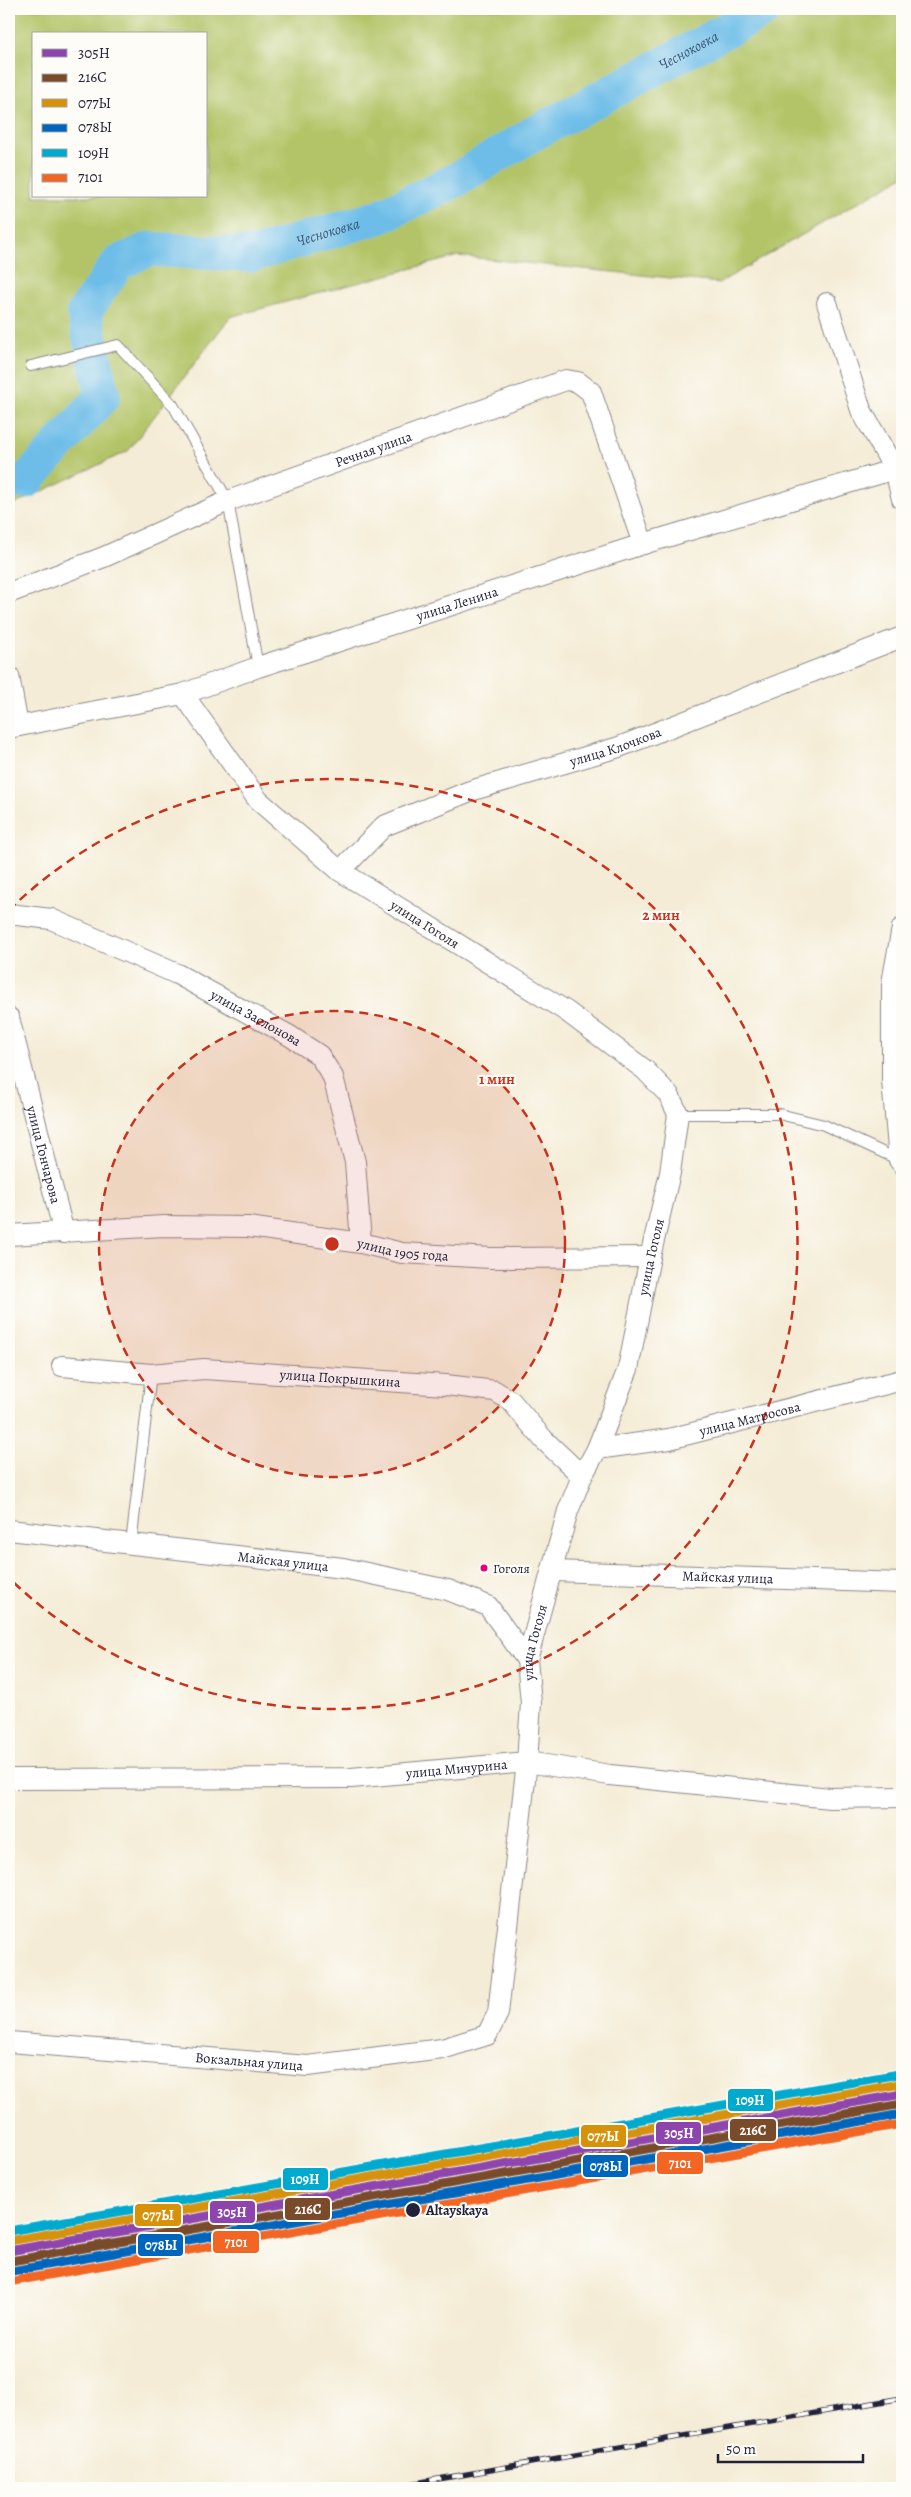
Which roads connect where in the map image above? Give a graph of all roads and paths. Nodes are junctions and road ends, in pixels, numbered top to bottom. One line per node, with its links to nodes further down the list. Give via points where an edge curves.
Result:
1 (827, 303): 3 (street, via 861,410)
2 (31, 366): 5 (lane, via 118,344 172,405)
3 (899, 469): 4 (street); 6 (street, улица Ленина)
4 (902, 499)
5 (228, 501): 6 (street, Речная улица, via 566,380 578,382 591,392); 7 (street, Речная улица, via 104,557); 9 (lane)
6 (643, 544): 9 (street, улица Ленина)
7 (9, 593)
8 (902, 637): 13 (street, улица Клочкова, via 619,747 470,790 384,826)
9 (258, 666): 11 (street, улица Ленина)
10 (9, 676): 12 (street)
11 (183, 694): 12 (street, улица Ленина); 13 (street, улица Гоголя, via 258,800)
12 (14, 727)
13 (340, 871): 17 (street, улица Гоголя, via 566,1011 645,1070 669,1095)
14 (9, 914): 21 (street, улица Заслонова, via 51,919 177,974 319,1055 333,1077 355,1162)
15 (902, 928): 18 (street, via 892,983 892,1080)
16 (9, 1018): 19 (street, улица Гончарова)
17 (678, 1114): 18 (lane, via 778,1114 824,1125); 22 (street, улица Гоголя, via 670,1173)
18 (900, 1162)
19 (64, 1233): 20 (street, улица 1905 года); 21 (street, улица 1905 года, via 164,1226 248,1227)
20 (9, 1235)
21 (361, 1244): 22 (street, улица 1905 года, via 402,1253 491,1258)
22 (650, 1256): 26 (street, улица Гоголя, via 628,1369)
23 (62, 1366): 24 (street, улица Покрышкина)
24 (151, 1374): 27 (street, улица Покрышкина, via 204,1369 495,1391 511,1401 544,1440); 29 (lane)
25 (902, 1380): 26 (street, улица Матросова, via 669,1439)
26 (597, 1449): 27 (street, улица Гоголя)
27 (582, 1476): 30 (street, улица Гоголя, via 568,1511)
28 (9, 1530): 29 (street, Майская улица)
29 (132, 1544): 32 (street, Майская улица, via 343,1568 448,1590 488,1606)
30 (553, 1571): 31 (street, Майская улица); 32 (street, улица Гоголя)
31 (902, 1583)
32 (527, 1660): 33 (street, улица Гоголя, via 531,1703)
33 (527, 1762): 34 (street, улица Мичурина, via 351,1778); 35 (street, улица Мичурина, via 610,1775 830,1798); 36 (street, улица Гоголя, via 498,2013)
34 (9, 1779)
35 (902, 1797)
36 (487, 2035): 37 (street, Вокзальная улица, via 442,2049 308,2066)
37 (9, 2042)

